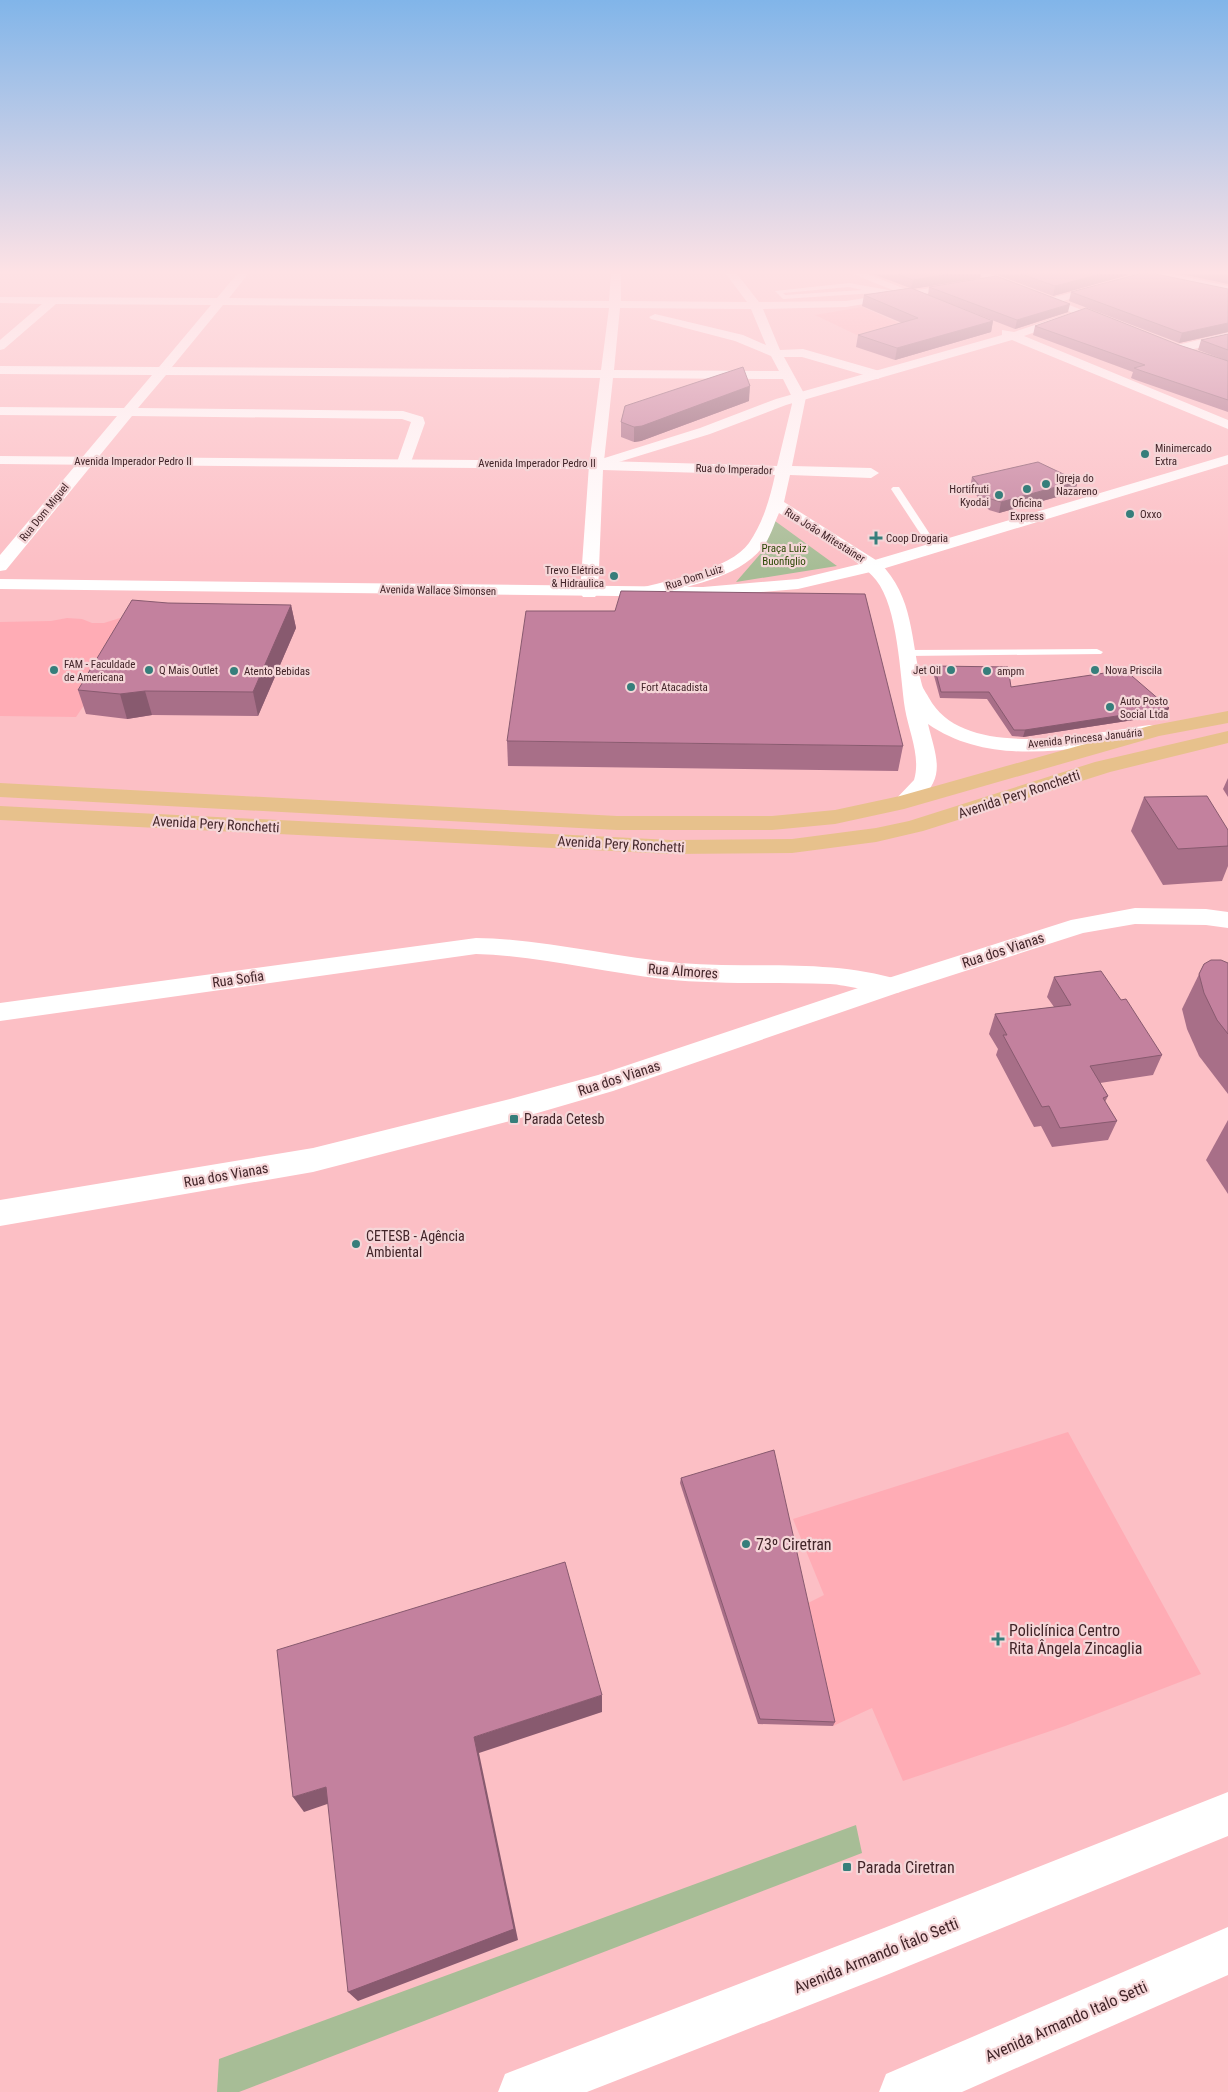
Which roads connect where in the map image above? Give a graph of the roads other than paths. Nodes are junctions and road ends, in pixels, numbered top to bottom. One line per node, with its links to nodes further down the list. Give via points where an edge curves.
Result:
1 (161, 372): 14 (street, Rua Dom Miguel)
2 (307, 372): 8 (street)
3 (607, 372): 8 (street)
4 (787, 372): 9 (street)
5 (866, 372): 10 (street)
6 (890, 372): 10 (street, Avenida Imperador Pedro II)
7 (1099, 372): 16 (street)
8 (607, 375): 9 (street); 22 (street)
9 (789, 375): 11 (street)
10 (878, 375): 11 (street, Avenida Imperador Pedro II)
11 (799, 397): 12 (street, Avenida Imperador Pedro II); 15 (street, Rua Dom Luiz)
12 (759, 409): 15 (street, via 780,411); 17 (street, Avenida Imperador Pedro II, via 705,431)
13 (0, 411): 14 (street)
14 (128, 412): 20 (street, Rua Dom Miguel); 21 (street, via 403,414 418,420)
15 (794, 419): 24 (street, Rua Dom Luiz)
16 (1228, 425)
17 (633, 452): 22 (street, Avenida Imperador Pedro II); 23 (street, via 634,459)
18 (1228, 459): 28 (street, Avenida Wallace Simonsen)
19 (0, 460): 20 (street, Avenida Imperador Pedro II)
20 (86, 461): 21 (street, Avenida Imperador Pedro II); 29 (street, Rua Dom Miguel)
21 (404, 462): 22 (street, Avenida Imperador Pedro II)
22 (596, 465): 23 (street, Rua do Imperador); 32 (street)
23 (646, 466): 24 (street, Rua do Imperador)
24 (785, 471): 25 (street, Rua do Imperador); 27 (street, Rua Dom Luiz)
25 (871, 473)
26 (896, 489): 28 (lane)
27 (776, 504): 30 (street, Rua João Mitestainer); 33 (street, Rua Dom Luiz, via 756,545 744,557 717,570)
28 (934, 548): 30 (street, Avenida Wallace Simonsen)
29 (0, 566)
30 (873, 566): 33 (street, Avenida Wallace Simonsen, via 832,577 754,589); 35 (street, Avenida Princesa Januária, via 891,588)
31 (0, 584): 32 (street, Avenida Wallace Simonsen)
32 (589, 593): 33 (street, Avenida Wallace Simonsen)
33 (644, 593)
34 (1097, 652): 35 (lane)
35 (907, 653): 36 (street, Avenida Princesa Januária)
36 (915, 690): 38 (street, Avenida Princesa Januária, via 934,720 957,734 973,739 1034,744); 41 (street, Avenida Princesa Januária, via 926,776)
37 (1228, 717): 38 (main road, Avenida Pery Ronchetti)
38 (1156, 730): 41 (main road, Avenida Pery Ronchetti)
39 (1228, 737): 42 (main road, Avenida Pery Ronchetti, via 1103,767 915,826 876,835 792,846 670,846)
40 (0, 790): 41 (main road, Avenida Pery Ronchetti, via 618,823 716,825 772,824 835,817)
41 (904, 802)
42 (0, 813)
43 (1228, 920): 45 (street, Rua dos Vianas, via 1172,916 1109,919)
44 (476, 946): 45 (street, Rua Almores, via 517,946 666,970 750,975 849,975); 46 (street, Rua Sofia)
45 (891, 986): 47 (street, Rua dos Vianas, via 603,1084 415,1136 314,1160)
46 (0, 1012)
47 (0, 1213)
48 (1228, 1814): 50 (street, Avenida Armando Ítalo Setti)
49 (1228, 1950): 51 (street, Avenida Armando Italo Setti)
50 (523, 2092)
51 (904, 2092)

